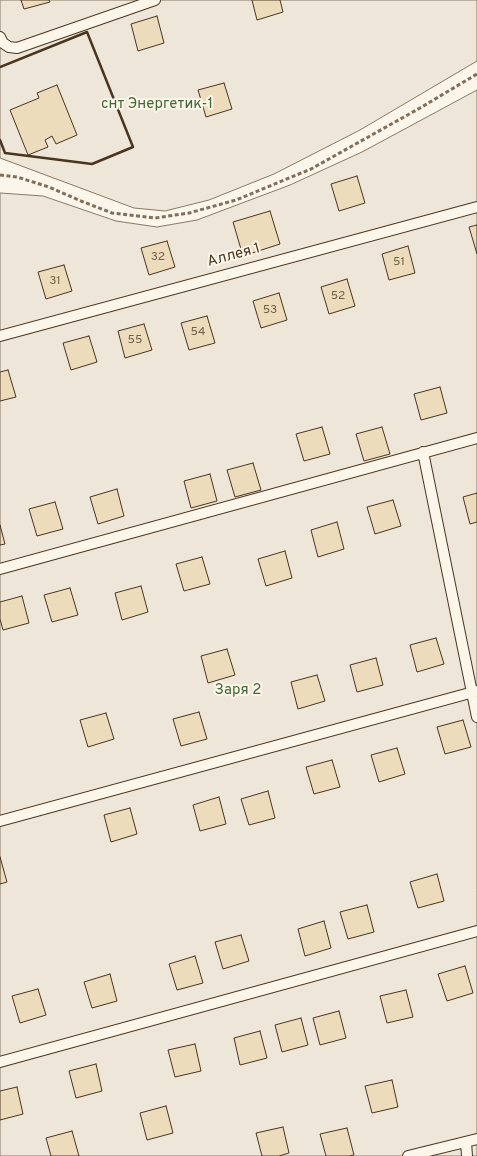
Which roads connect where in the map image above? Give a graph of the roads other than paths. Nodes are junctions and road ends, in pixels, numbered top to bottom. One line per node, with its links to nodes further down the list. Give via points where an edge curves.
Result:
1 (155, 0): 2 (lane, via 17,48 9,47)
2 (0, 37)
3 (477, 207): 4 (lane, Аллея 1)
4 (0, 336)
5 (477, 438): 6 (lane)
6 (423, 452): 7 (lane); 8 (lane)
7 (0, 569)
8 (475, 692): 9 (lane); 10 (lane)
9 (477, 717)
10 (0, 821)
11 (477, 931): 12 (lane)
12 (0, 1062)
13 (477, 1139): 14 (lane)
14 (466, 1142): 15 (lane); 16 (lane)
15 (408, 1156)
16 (467, 1156)

